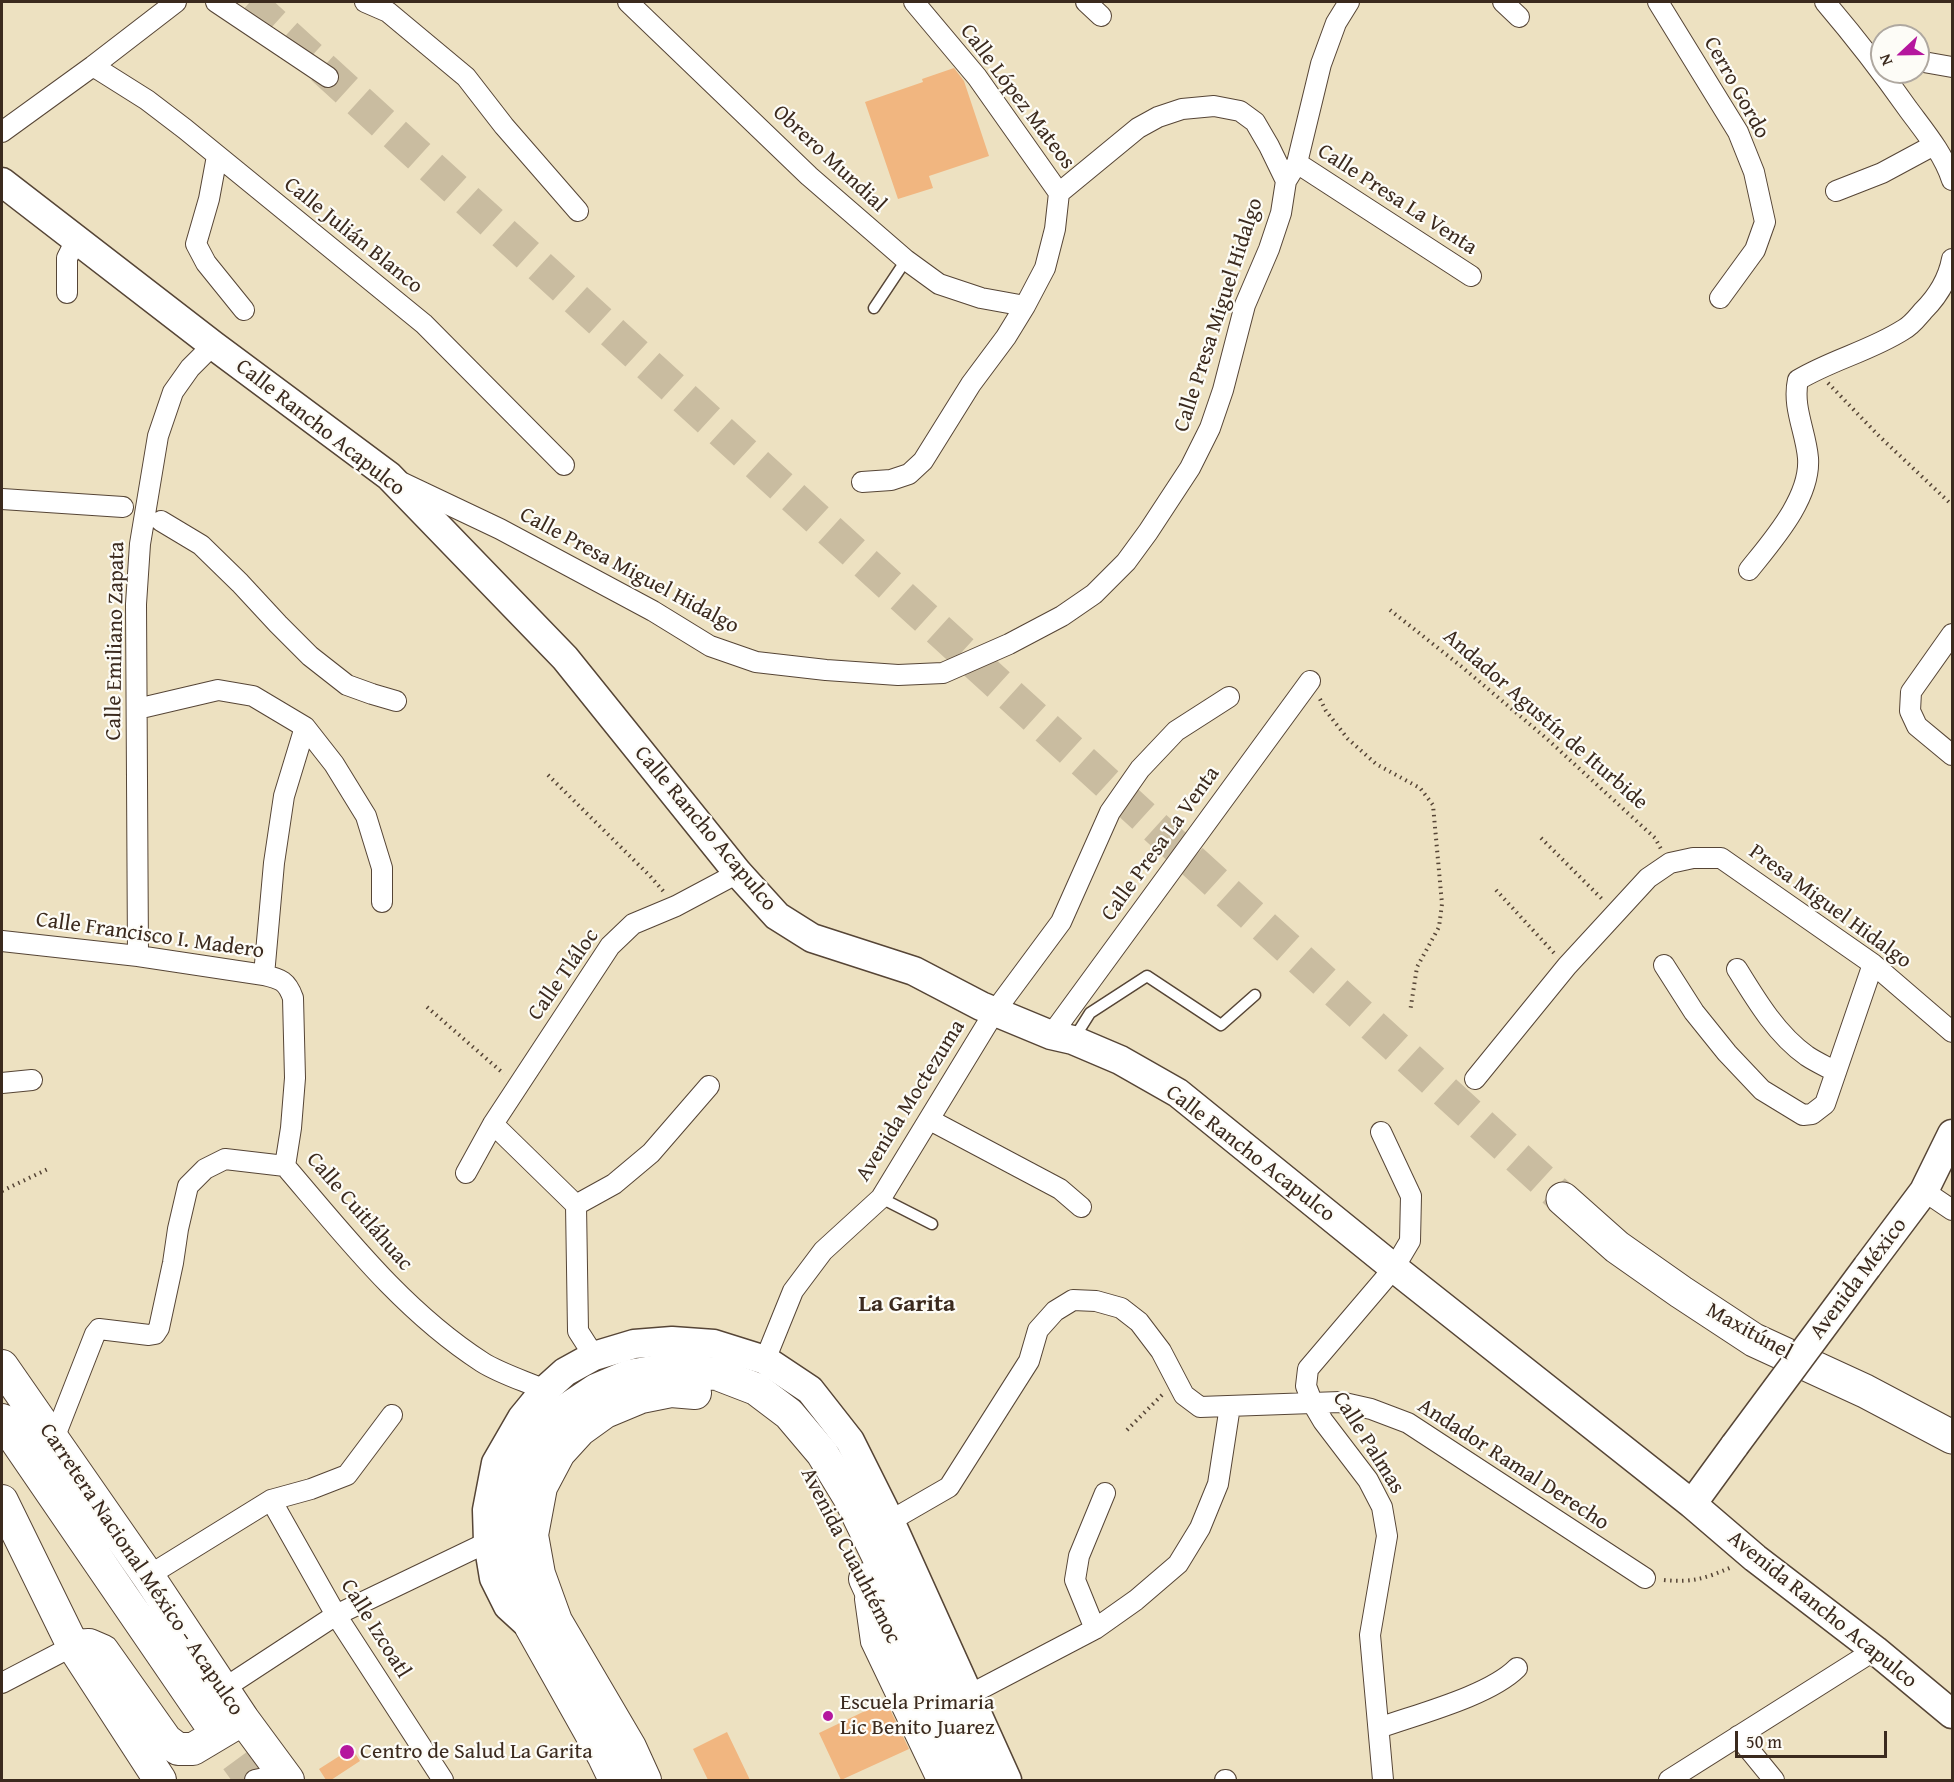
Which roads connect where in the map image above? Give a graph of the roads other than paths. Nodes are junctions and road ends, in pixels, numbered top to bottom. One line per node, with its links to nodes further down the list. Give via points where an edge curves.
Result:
1 (176, 2): 15 (street)
2 (216, 2): 17 (street)
3 (365, 2): 28 (street, via 388,12 466,77)
4 (628, 2): 30 (street, Obrero Mundial, via 809,176)
5 (914, 2): 27 (street, Calle López Mateos, via 977,77)
6 (1086, 2): 11 (street)
7 (1349, 2): 22 (street, via 1336,23 1321,64)
8 (1503, 2): 12 (street)
9 (1658, 2): 34 (street, Cerro Gordo, via 1738,132 1754,172 1765,222 1755,250)
10 (1825, 2): 13 (street)
11 (1101, 16)
12 (1519, 17)
13 (1870, 50)
14 (1930, 63): 16 (street)
15 (93, 66): 19 (street); 21 (street, Calle Julián Blanco, via 147,100)
16 (1953, 67)
17 (328, 76)
18 (1894, 84): 20 (street)
19 (2, 132)
20 (1934, 145): 23 (street); 26 (street, via 1882,173)
21 (217, 156): 37 (street, via 196,244 206,263); 39 (street, Calle Julián Blanco, via 424,324)
22 (1297, 163): 24 (street); 32 (street, Calle Presa La Venta)
23 (1953, 180)
24 (1286, 181): 27 (street, via 1255,122 1240,111 1214,106 1182,109 1138,128); 40 (street, Calle Presa Miguel Hidalgo, via 1281,213 1245,305 1210,428 1190,468 1148,532 1126,562 1094,594 1009,644 943,673 898,675 756,662 710,646 510,534)
25 (2, 182): 29 (main road, Calle Rancho Acapulco)
26 (1836, 191)
27 (1059, 193): 35 (street, via 1045,268)
28 (578, 211)
29 (76, 240): 33 (street, via 67,258); 38 (main road, Calle Rancho Acapulco)
30 (906, 260): 35 (street, Obrero Mundial, via 939,284 981,298); 36 (lane)
31 (1953, 260): 45 (street, via 1935,299 1905,329 1798,380 1795,393 1808,459 1805,487 1781,530)
32 (1471, 276)
33 (67, 293)
34 (1720, 298)
35 (1025, 306): 41 (street, via 923,461 909,474)
36 (874, 308)
37 (244, 310)
38 (213, 345): 40 (main road, Calle Rancho Acapulco); 50 (street, Calle Emiliano Zapata, via 173,392 158,436 140,544)
39 (564, 465)
40 (389, 476): 53 (main road, Calle Rancho Acapulco, via 565,658)
41 (862, 482)
42 (2, 499): 43 (street)
43 (123, 507)
44 (161, 521): 49 (street, via 201,545 302,648 338,677 355,688)
45 (1749, 570)
46 (1953, 634): 52 (street, via 1911,692 1910,711 1917,726)
47 (1310, 681): 65 (street, Calle Presa La Venta)
48 (1229, 698): 63 (street, Avenida Moctezuma, via 1176,730 1140,769 1110,812 1060,922)
49 (396, 701)
50 (137, 709): 51 (street, via 218,690 253,696); 56 (street, Calle Emiliano Zapata)
51 (305, 727): 54 (street, via 334,764 366,816 382,868); 60 (street, via 284,796)
52 (1953, 755)
53 (738, 873): 63 (main road, Calle Rancho Acapulco, via 777,916 812,938 914,971); 72 (street, Calle Tláloc, via 633,924 610,946)
54 (382, 902)
55 (2, 941): 56 (street, Calle Francisco I. Madero)
56 (138, 956): 60 (street, Calle Francisco I. Madero)
57 (1873, 964): 64 (street, Presa Miguel Hidalgo); 66 (street); 67 (street, Presa Miguel Hidalgo, via 1721,858 1670,863 1648,878 1567,966)
58 (1664, 965): 66 (street, via 1694,1012 1762,1090 1803,1114 1812,1114 1825,1104)
59 (1737, 969): 66 (street, via 1777,1028 1807,1056)
60 (264, 975): 61 (street, Calle Francisco I. Madero)
61 (289, 986): 75 (street, Calle Cuitláhuac, via 293,998 295,1078)
62 (1255, 995): 65 (lane, via 1221,1025 1147,976 1090,1013)
63 (995, 1011): 65 (main road, Calle Rancho Acapulco); 71 (street, Avenida Moctezuma)
64 (1953, 1032)
65 (1062, 1037): 84 (main road, Calle Rancho Acapulco, via 1120,1060 1179,1093)
66 (1836, 1072)
67 (1475, 1079)
68 (32, 1080): 69 (street)
69 (2, 1083)
70 (709, 1086): 80 (street, via 651,1153 614,1184)
71 (930, 1120): 78 (street, Avenida Moctezuma); 81 (street, via 1060,1189)
72 (493, 1124): 76 (street, Calle Tláloc); 80 (street)
73 (1381, 1132): 84 (street, Calle Palmas, via 1411,1196 1410,1241)
74 (1953, 1134): 77 (main road, Avenida México)
75 (285, 1166): 88 (street, Calle Cuitláhuac, via 374,1269 432,1325 484,1363); 96 (street, via 225,1159 205,1168 188,1185 159,1328 149,1335 99,1329)
76 (466, 1173)
77 (1924, 1191): 82 (street); 100 (main road, Avenida México, bridge)
78 (881, 1198): 83 (lane); 86 (street, Avenida Moctezuma, via 823,1251 793,1291)
79 (1563, 1199): 89 (highway, Maxitúnel, via 1617,1247 1754,1340)
80 (576, 1205): 85 (street, via 578,1331)
81 (1081, 1207)
82 (1953, 1210)
83 (932, 1224)
84 (1394, 1268): 90 (street, Calle Palmas, via 1308,1369 1306,1386); 100 (main road, Calle Rancho Acapulco)
85 (594, 1356): 86 (main road, Avenida Cuauhtémoc, via 634,1344 672,1341 714,1344); 88 (main road, Avenida Cuauhtémoc, via 565,1372)
86 (765, 1360): 101 (main road, Avenida Cuauhtémoc, via 810,1390 837,1424 850,1441)
87 (2, 1366): 96 (main road, Carretera Nacional México - Acapulco)
88 (545, 1390): 102 (main road, Avenida Cuauhtémoc, via 522,1418 496,1463 487,1510)
89 (1865, 1391): 94 (highway); 95 (highway, Maxitúnel)
90 (1313, 1404): 91 (street, Andador Ramal Derecho); 105 (street, Andador Ramal Derecho, via 1340,1402 1371,1408 1408,1423); 119 (street, Calle Palmas, via 1368,1480 1382,1507 1387,1536 1370,1635)
91 (1230, 1406): 101 (street, Andador Ramal Derecho, via 1200,1407 1184,1395 1161,1351 1139,1322 1121,1308 1073,1300 1055,1311 1038,1330 1029,1361 949,1487); 108 (street, via 1218,1484 1178,1564)
92 (392, 1415): 98 (street, via 347,1475)
93 (2, 1420): 118 (main road, Carretera Nacional México - Acapulco)
94 (1953, 1426)
95 (1953, 1437)
96 (53, 1441): 104 (main road, Carretera Nacional México - Acapulco)
97 (1105, 1493): 108 (street, via 1079,1556 1075,1580)
98 (271, 1500): 104 (street); 106 (street, Calle Izcoatl)
99 (2, 1501): 109 (main road)
100 (1692, 1504): 110 (main road, Avenida Rancho Acapulco)
101 (890, 1521): 115 (main road, Avenida Cuauhtémoc)
102 (488, 1542): 106 (street); 107 (main road, Avenida Cuauhtémoc, via 494,1578 503,1597)
103 (862, 1572): 114 (main road, Avenida Cuauhtémoc, via 806,1465 776,1429 743,1407 709,1394 671,1391 641,1397 605,1412 580,1430 559,1453 541,1487 532,1535 539,1574 556,1622); 127 (street, via 871,1642); 128 (main road, Avenida Cuauhtémoc)
104 (148, 1576): 113 (main road, Carretera Nacional México - Acapulco)
105 (1645, 1578)
106 (336, 1615): 113 (street); 123 (street, Calle Izcoatl)
107 (531, 1627): 124 (main road, Avenida Cuauhtémoc); 129 (main road, Avenida Cuauhtémoc, via 516,1576 510,1535 522,1477 542,1436 566,1410 596,1390 629,1376 670,1369 717,1374 756,1389 789,1414 822,1453 850,1499)
108 (1095, 1629): 115 (street)
109 (73, 1646): 112 (street); 117 (main road, via 89,1645 103,1651 166,1740 178,1749 193,1749); 122 (main road)
110 (1875, 1650): 116 (main road, Avenida Rancho Acapulco); 120 (street)
111 (1517, 1668): 119 (street, via 1494,1685)
112 (2, 1683)
113 (223, 1689): 117 (main road, Carretera Nacional México - Acapulco)
114 (597, 1693): 125 (main road, Avenida Cuauhtémoc); 126 (main road, via 645,1738)
115 (969, 1695): 130 (main road, Avenida Cuauhtémoc)
116 (1953, 1714)
117 (243, 1719): 121 (main road, Carretera Nacional México - Acapulco)
118 (208, 1721)
119 (1379, 1728): 131 (street, Calle Palmas)
120 (1738, 1736): 132 (street); 133 (street)
121 (277, 1779)
122 (160, 1780)
123 (443, 1780)
124 (615, 1780)
125 (645, 1780)
126 (665, 1780)
127 (937, 1780)
128 (957, 1780)
129 (987, 1780)
130 (1007, 1780)
131 (1383, 1780)
132 (1669, 1780)
133 (1774, 1780)

